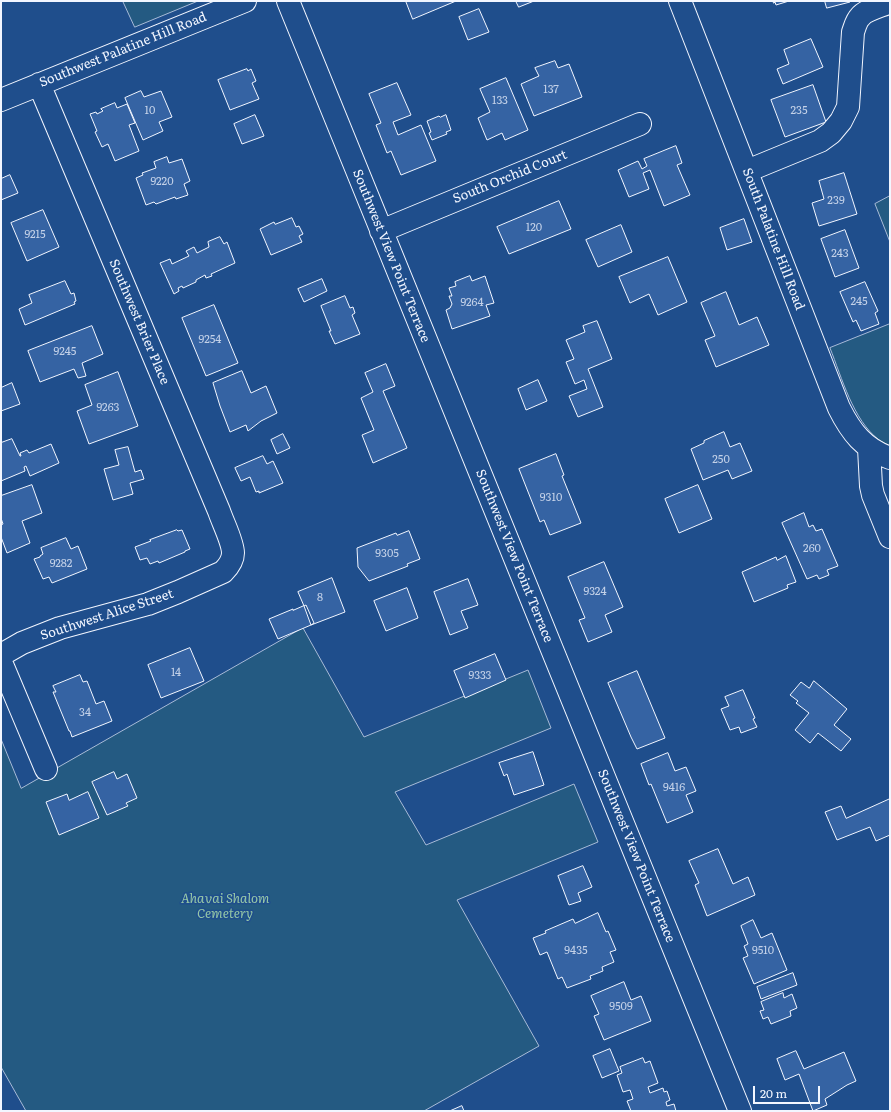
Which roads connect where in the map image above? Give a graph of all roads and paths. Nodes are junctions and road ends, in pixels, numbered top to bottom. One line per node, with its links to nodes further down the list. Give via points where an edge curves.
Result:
1 (245, 1): 5 (street, Southwest Palatine Hill Road)
2 (288, 1): 9 (street, Southwest View Point Terrace)
3 (680, 1): 8 (street, South Palatine Hill Road)
4 (890, 2): 8 (street, via 861,15 856,23 853,32 848,107 831,133 820,141)
5 (39, 84): 6 (street, Southwest Palatine Hill Road); 13 (street, Southwest Brier Place, via 219,511 230,540 233,553)
6 (1, 100)
7 (640, 124): 9 (street, South Orchid Court)
8 (747, 171): 10 (street, South Palatine Hill Road, via 839,408 846,422)
9 (381, 231): 17 (street, Southwest View Point Terrace)
10 (869, 448): 11 (street, South Palatine Hill Road); 12 (street, via 873,495)
11 (890, 458)
12 (890, 537)
13 (231, 562): 14 (street, Southwest Alice Street, via 223,572 178,592 148,604 60,628 22,643)
14 (1, 655)
15 (1, 662): 16 (street)
16 (46, 769)
17 (740, 1111)

